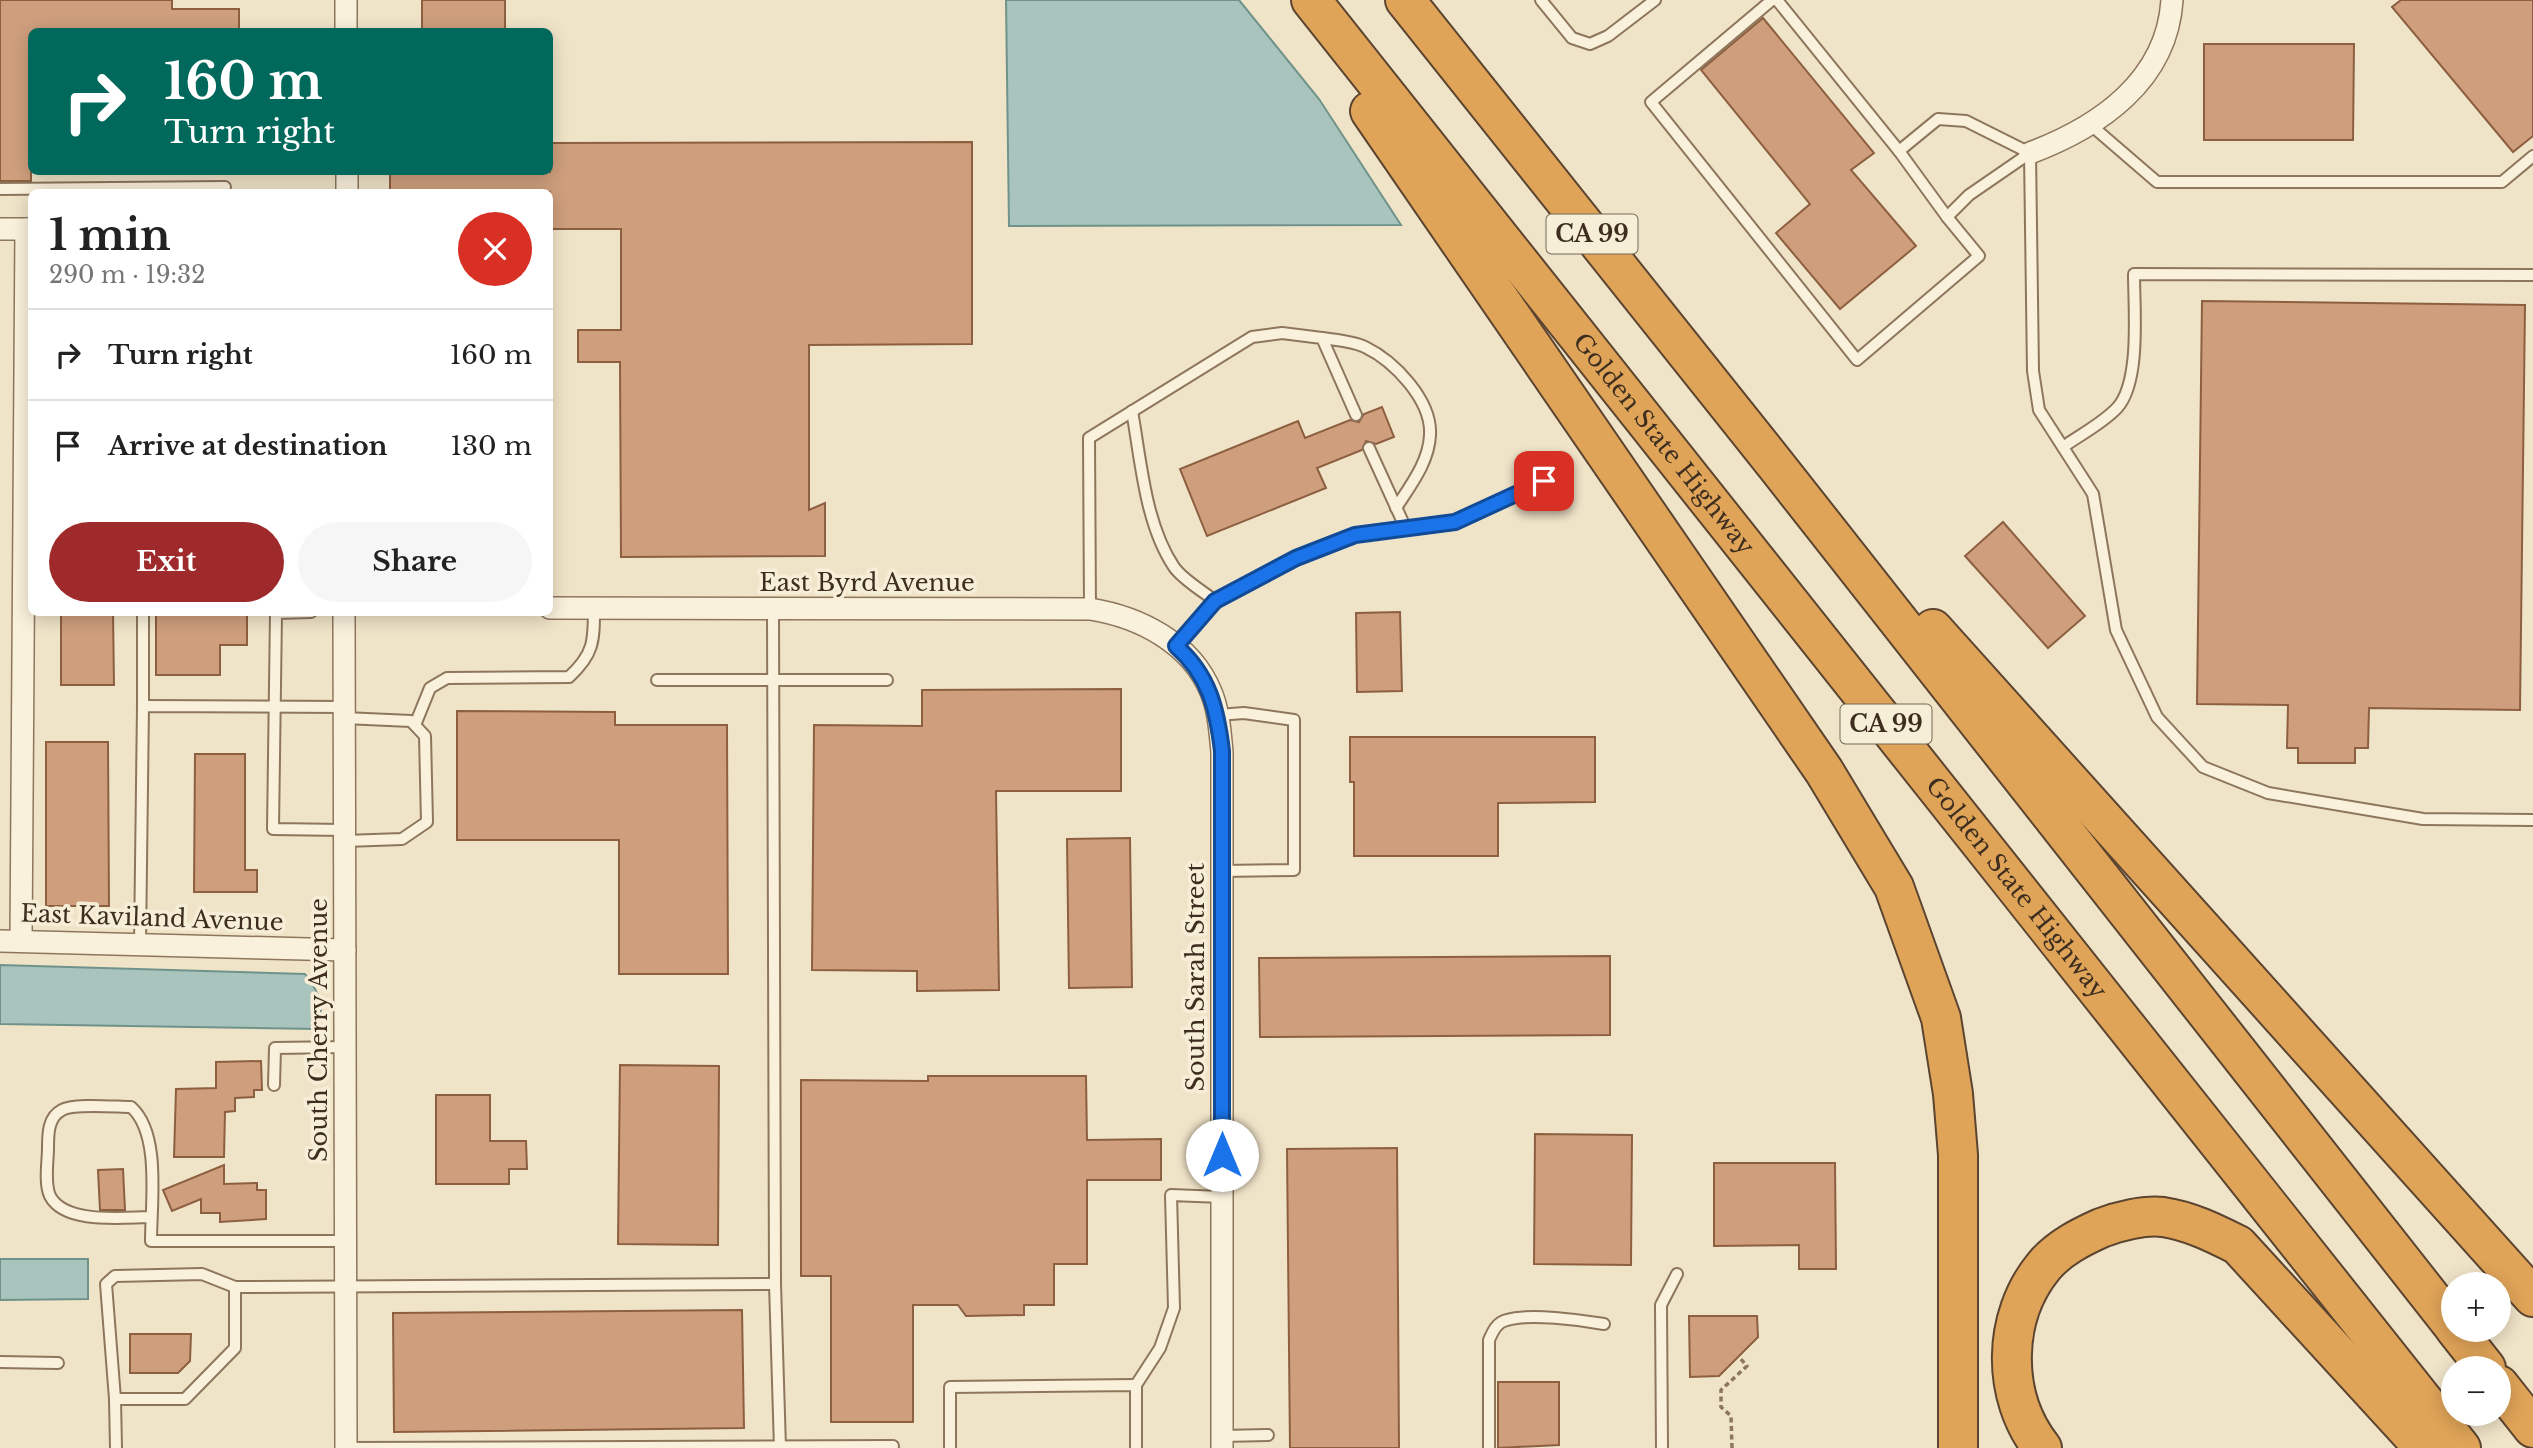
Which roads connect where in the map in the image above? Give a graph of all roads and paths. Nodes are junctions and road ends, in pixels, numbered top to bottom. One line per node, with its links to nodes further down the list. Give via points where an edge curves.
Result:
1 (346, 0): 9 (street)
2 (1293, 0): 87 (highway, via 1824,771 1894,887 1941,1018 1953,1094 1958,1155)
3 (1311, 0): 90 (highway, Golden State Highway / CA 99)
4 (1405, 0): 26 (highway, CA 99)
5 (1541, 0): 6 (lane, via 1572,38 1590,44)
6 (1655, 0)
7 (1774, 0): 11 (lane); 16 (lane, via 1651,103 1857,360 1979,256)
8 (2172, 0): 10 (street, via 2167,33 2141,82)
9 (346, 28)
10 (2092, 126): 12 (street); 13 (lane, via 2157,182 2502,182)
11 (1899, 151): 12 (lane, via 1938,119 1966,121); 16 (lane)
12 (2030, 153): 16 (lane, via 1969,195); 24 (lane, via 2033,371 2039,410)
13 (2533, 156)
14 (225, 187): 15 (lane)
15 (0, 189)
16 (1947, 217)
17 (0, 229): 18 (street)
18 (28, 229)
19 (28, 266): 50 (street)
20 (2533, 275): 24 (lane, via 2134,274 2128,387 2117,408)
21 (1322, 338): 22 (lane, via 1282,333 1252,337); 23 (lane); 28 (lane, via 1364,346 1410,385 1426,410 1430,435 1422,467)
22 (1132, 411): 30 (lane, via 1161,544 1176,569); 34 (lane, via 1089,438)
23 (1356, 415)
24 (2063, 447): 47 (lane, via 2093,494 2116,630 2157,717 2203,767 2268,793 2423,819)
25 (1370, 448): 28 (lane)
26 (1779, 469): 62 (highway, via 1981,679); 63 (highway, CA 99)
27 (1544, 481): 29 (lane, via 1455,522)
28 (1396, 508): 29 (lane)
29 (1406, 529): 30 (lane, via 1355,535 1308,553)
30 (1215, 601): 38 (lane)
31 (553, 608): 32 (street, East Byrd Avenue)
32 (594, 608): 33 (street, East Byrd Avenue); 46 (lane, via 594,640 586,662 569,677 447,678 430,688)
33 (773, 609): 34 (street, East Byrd Avenue); 40 (lane)
34 (1090, 609): 38 (street, East Byrd Avenue, via 1141,623)
35 (144, 616): 42 (lane)
36 (276, 616): 43 (lane)
37 (344, 616): 44 (street, South Cherry Avenue)
38 (1176, 646): 45 (street, South Sarah Street, via 1202,675)
39 (657, 680): 40 (lane)
40 (773, 680): 41 (lane); 59 (lane)
41 (887, 680)
42 (143, 706): 43 (lane); 51 (lane)
43 (275, 706): 44 (lane); 48 (lane, via 273,829)
44 (344, 712): 46 (lane); 48 (street, South Cherry Avenue)
45 (1218, 715): 49 (street, South Sarah Street); 49 (lane, via 1244,713 1294,720 1294,870)
46 (415, 725): 48 (lane, via 425,736 427,822 402,839)
47 (2533, 820)
48 (345, 835): 52 (street, South Cherry Avenue)
49 (1222, 871): 55 (street, South Sarah Street)
50 (10, 941): 51 (street, East Kaviland Avenue)
51 (140, 944): 52 (street, East Kaviland Avenue)
52 (345, 950): 53 (street, South Cherry Avenue)
53 (345, 1046): 54 (lane, via 275,1048); 57 (street, South Cherry Avenue)
54 (274, 1085)
55 (1222, 1197): 70 (lane, via 1171,1195 1174,1308 1160,1348); 75 (street, South Sarah Street)
56 (151, 1217): 56 (lane, via 150,1141 139,1113 131,1107 64,1108 53,1117 48,1132 50,1196 58,1205 84,1218); 57 (lane, via 151,1241)
57 (346, 1241): 61 (street, South Cherry Avenue)
58 (1677, 1274): 85 (lane, via 1661,1306)
59 (775, 1284): 61 (lane); 77 (lane)
60 (235, 1287): 61 (lane); 71 (lane, via 235,1348 185,1399); 71 (lane, via 202,1274 115,1276 106,1284)
61 (346, 1287): 79 (street, South Cherry Avenue)
62 (2533, 1297)
63 (2441, 1310)
64 (1604, 1324): 84 (lane, via 1575,1318 1507,1320 1494,1328 1489,1340)
65 (2466, 1342): 66 (highway, CA 99)
66 (2477, 1356)
67 (1739, 1357): 86 (path, via 1747,1366 1721,1390 1721,1407 1731,1416)
68 (0, 1362): 69 (lane)
69 (58, 1363)
70 (1136, 1385): 82 (lane, via 950,1387); 83 (lane)
71 (115, 1399): 78 (lane)
72 (2511, 1400): 73 (highway)
73 (2533, 1428)
74 (1268, 1435): 75 (lane)
75 (1222, 1442)
76 (893, 1446): 77 (lane)
77 (780, 1447): 81 (lane)
78 (116, 1448)
79 (346, 1448): 80 (lane)
80 (434, 1448): 81 (lane)
81 (608, 1448)
82 (950, 1448)
83 (1136, 1448)
84 (1489, 1448)
85 (1662, 1448)
86 (1731, 1448)
87 (1958, 1448)
88 (2042, 1448): 89 (highway, via 2023,1415 2012,1378 2012,1337 2023,1299 2045,1265 2077,1238 2119,1221 2162,1217 2202,1227 2238,1245)
89 (2424, 1448)
90 (2461, 1448)

